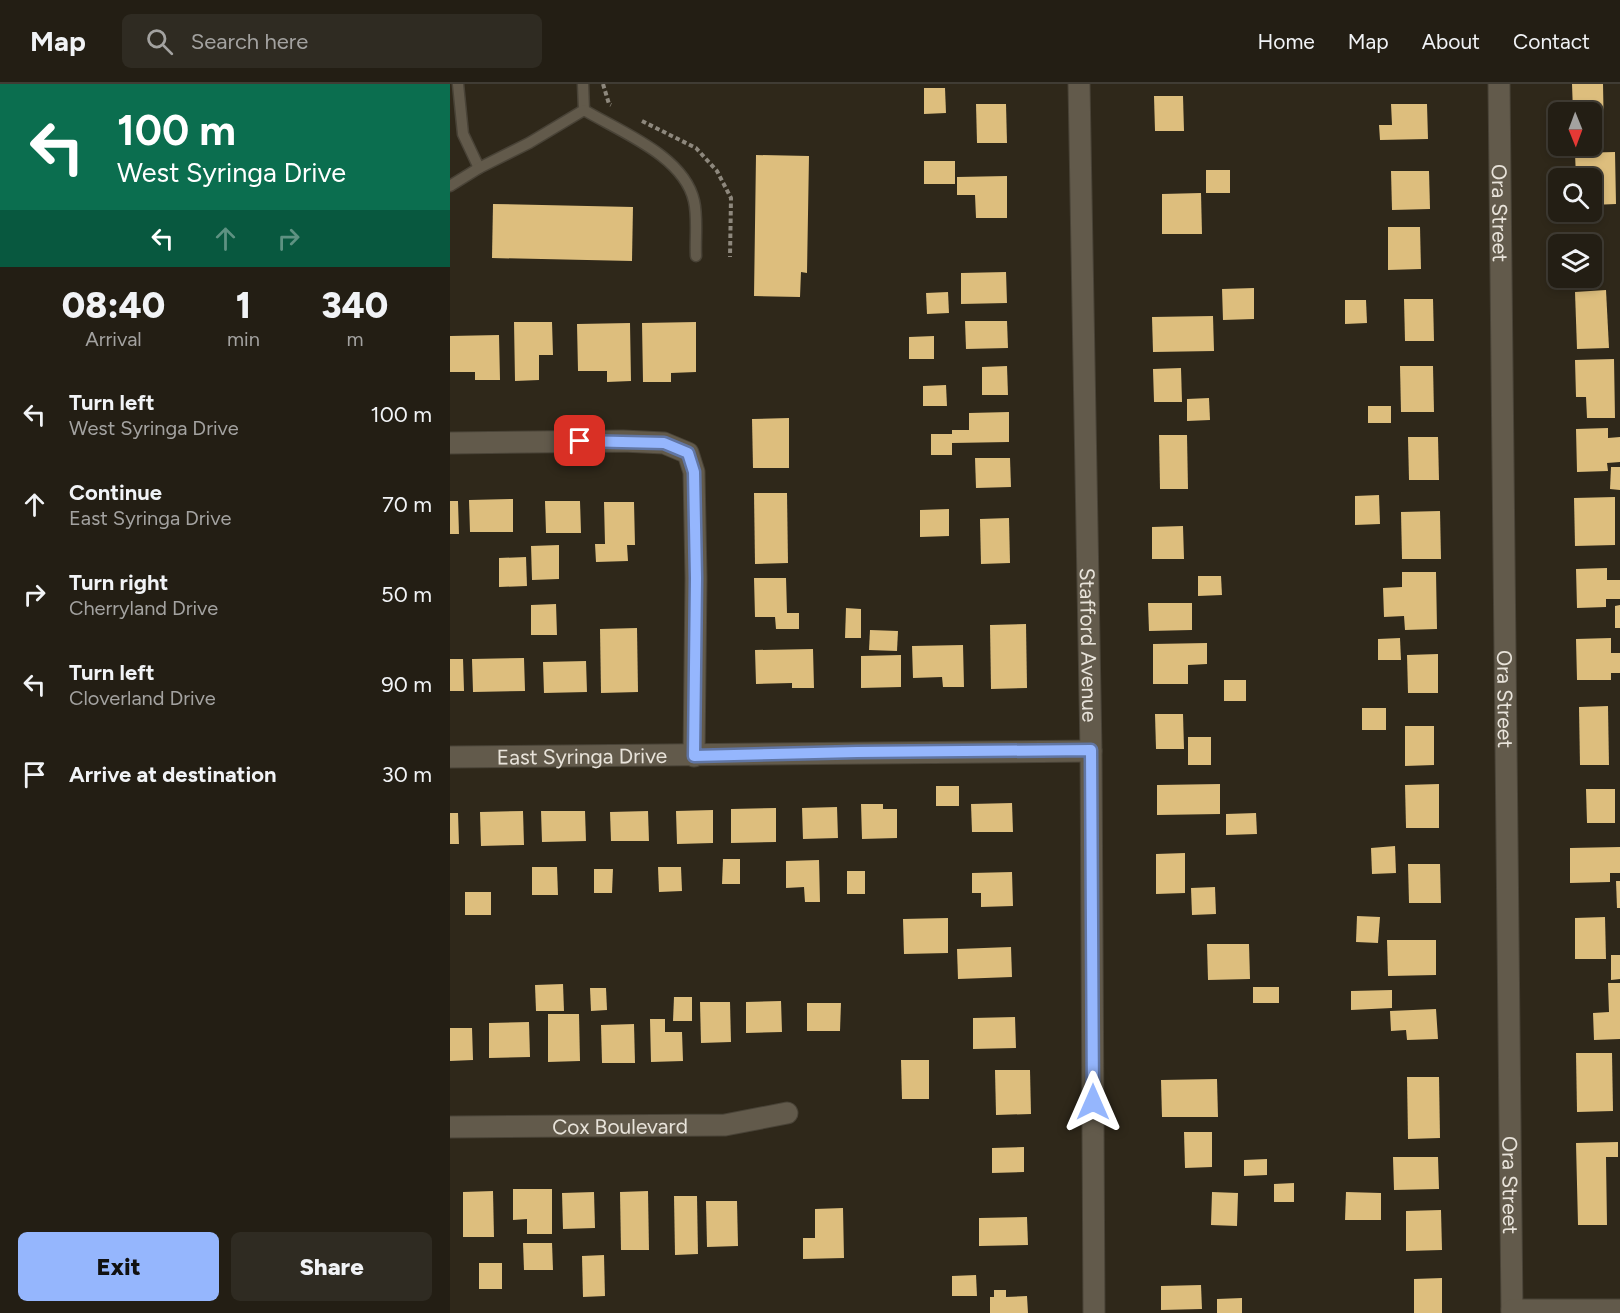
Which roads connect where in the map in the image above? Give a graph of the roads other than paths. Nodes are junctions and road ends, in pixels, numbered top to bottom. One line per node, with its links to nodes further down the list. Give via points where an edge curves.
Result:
1 (458, 84): 6 (lane, via 463,134)
2 (583, 84): 5 (lane)
3 (1079, 84): 10 (street, Stafford Avenue)
4 (1499, 84): 16 (street, Ora Street)
5 (584, 110): 6 (lane); 8 (lane, via 666,157 685,178 695,202)
6 (478, 168): 7 (lane)
7 (450, 186)
8 (696, 256)
9 (450, 443): 11 (street, via 623,441 664,443 688,453 694,472)
10 (1091, 750): 11 (street, East Syringa Drive); 17 (street, Stafford Avenue)
11 (694, 756): 12 (street, East Syringa Drive)
12 (450, 757)
13 (787, 1113): 14 (street, Cox Boulevard, via 725,1125)
14 (450, 1127)
15 (1620, 1310): 16 (street)
16 (1512, 1311)
17 (1094, 1313)

